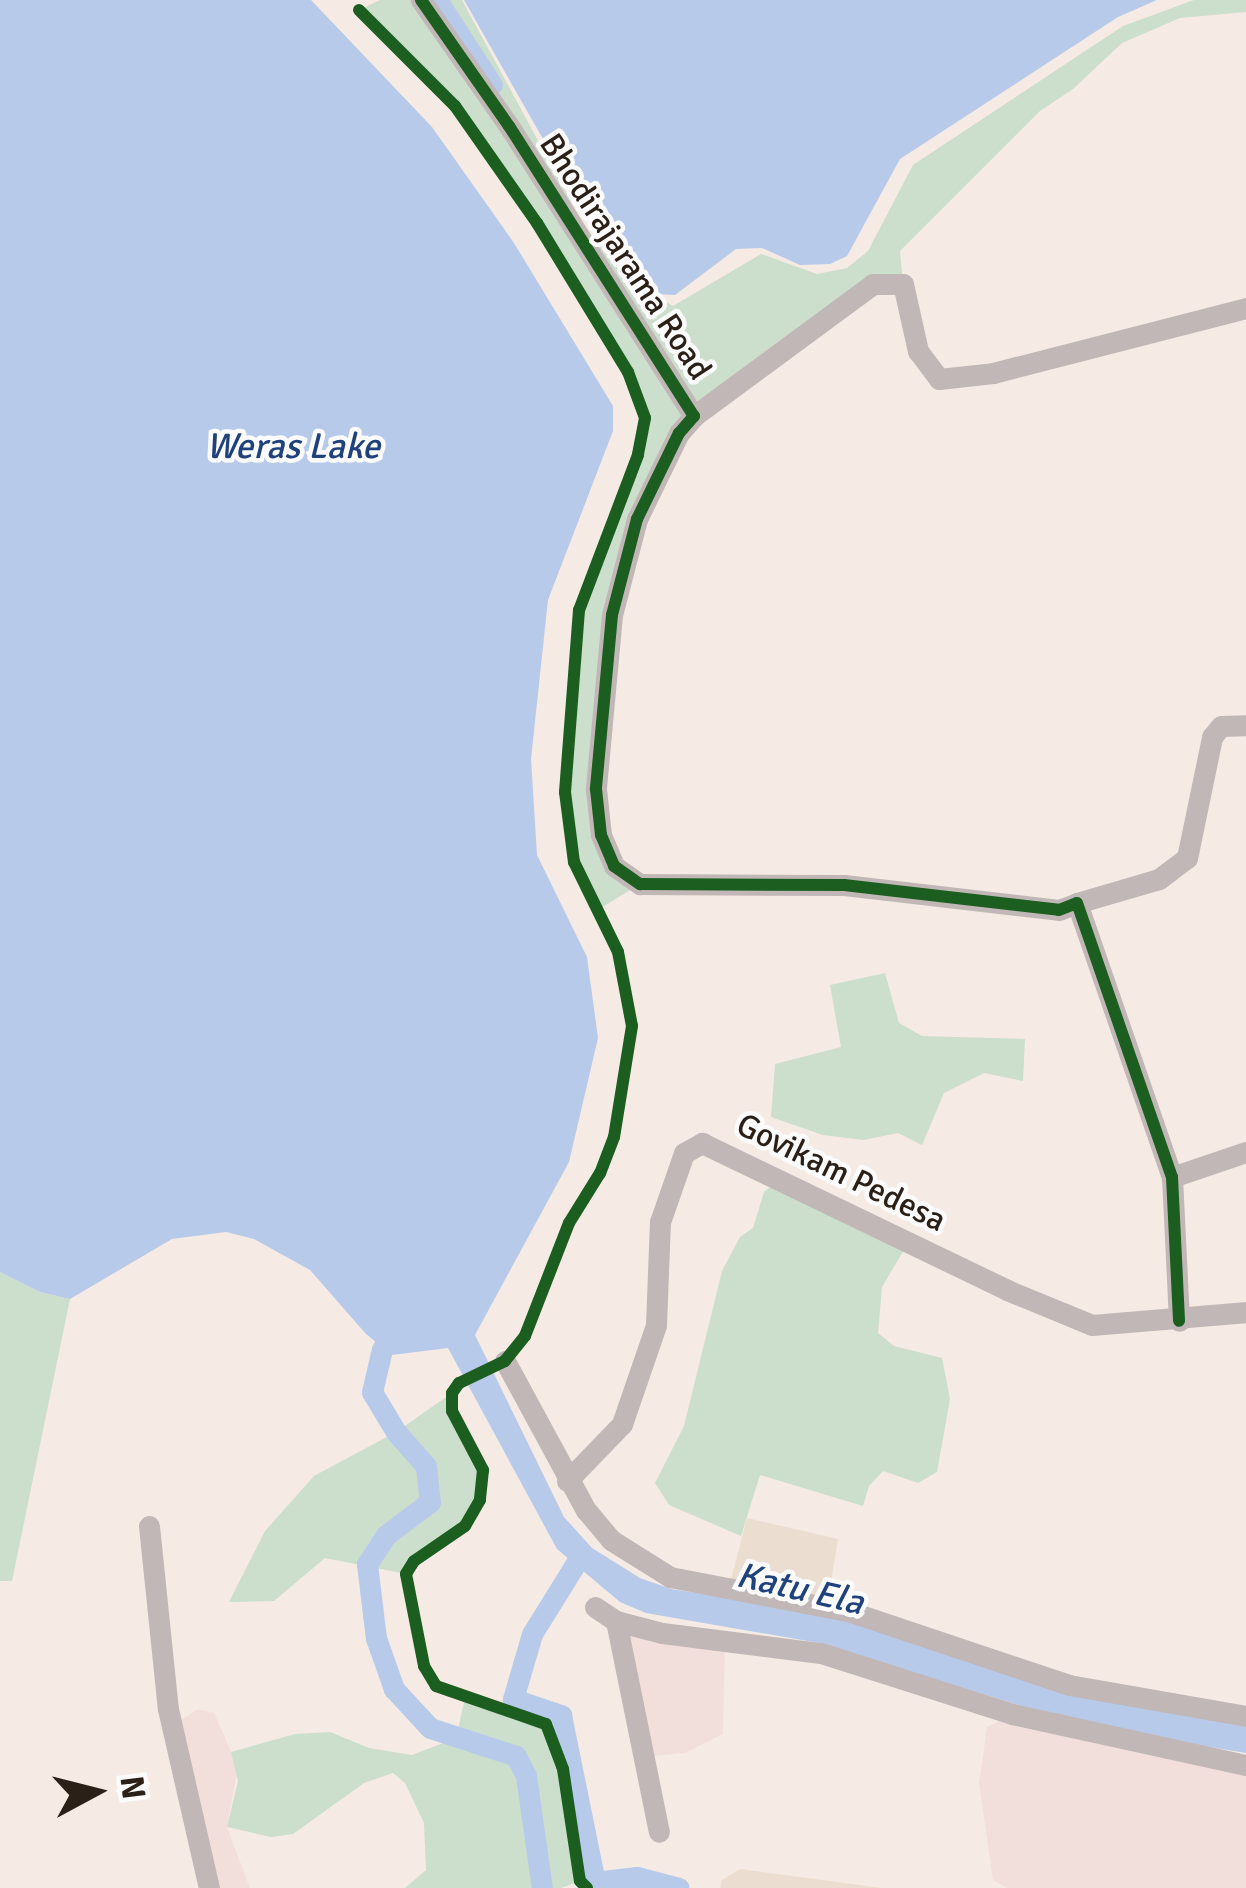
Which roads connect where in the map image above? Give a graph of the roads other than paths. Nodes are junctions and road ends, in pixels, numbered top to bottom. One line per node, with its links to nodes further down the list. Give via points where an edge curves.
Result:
1 (421, 0): 3 (street, Bhodirajarama Road)
2 (1246, 308): 3 (street, via 993,373 939,379 918,351 903,284 873,284)
3 (694, 416): 5 (street, Bhodirajarama Road, via 638,519 612,615 596,789 614,866 640,884 844,884 1058,910)
4 (1246, 725): 5 (street, Bhodirajarama Road, via 1221,725 1212,736 1186,858 1159,879)
5 (1077, 903): 7 (street)
6 (1246, 1152): 7 (street)
7 (1172, 1177): 9 (street)
8 (1246, 1312): 9 (street, Govikam Pedesa)
9 (1179, 1322): 11 (street, Govikam Pedesa, via 1092,1325 702,1143 684,1153 660,1222 656,1325 622,1424)
10 (505, 1361): 11 (street)
11 (567, 1481): 15 (street, via 611,1540 670,1577 850,1612 1069,1685)
12 (149, 1526): 18 (street, via 168,1709)
13 (595, 1606): 14 (street)
14 (616, 1621): 16 (street, via 821,1653 1012,1714); 17 (street)
15 (1246, 1716)
16 (1246, 1765)
17 (659, 1832)
18 (209, 1888)

